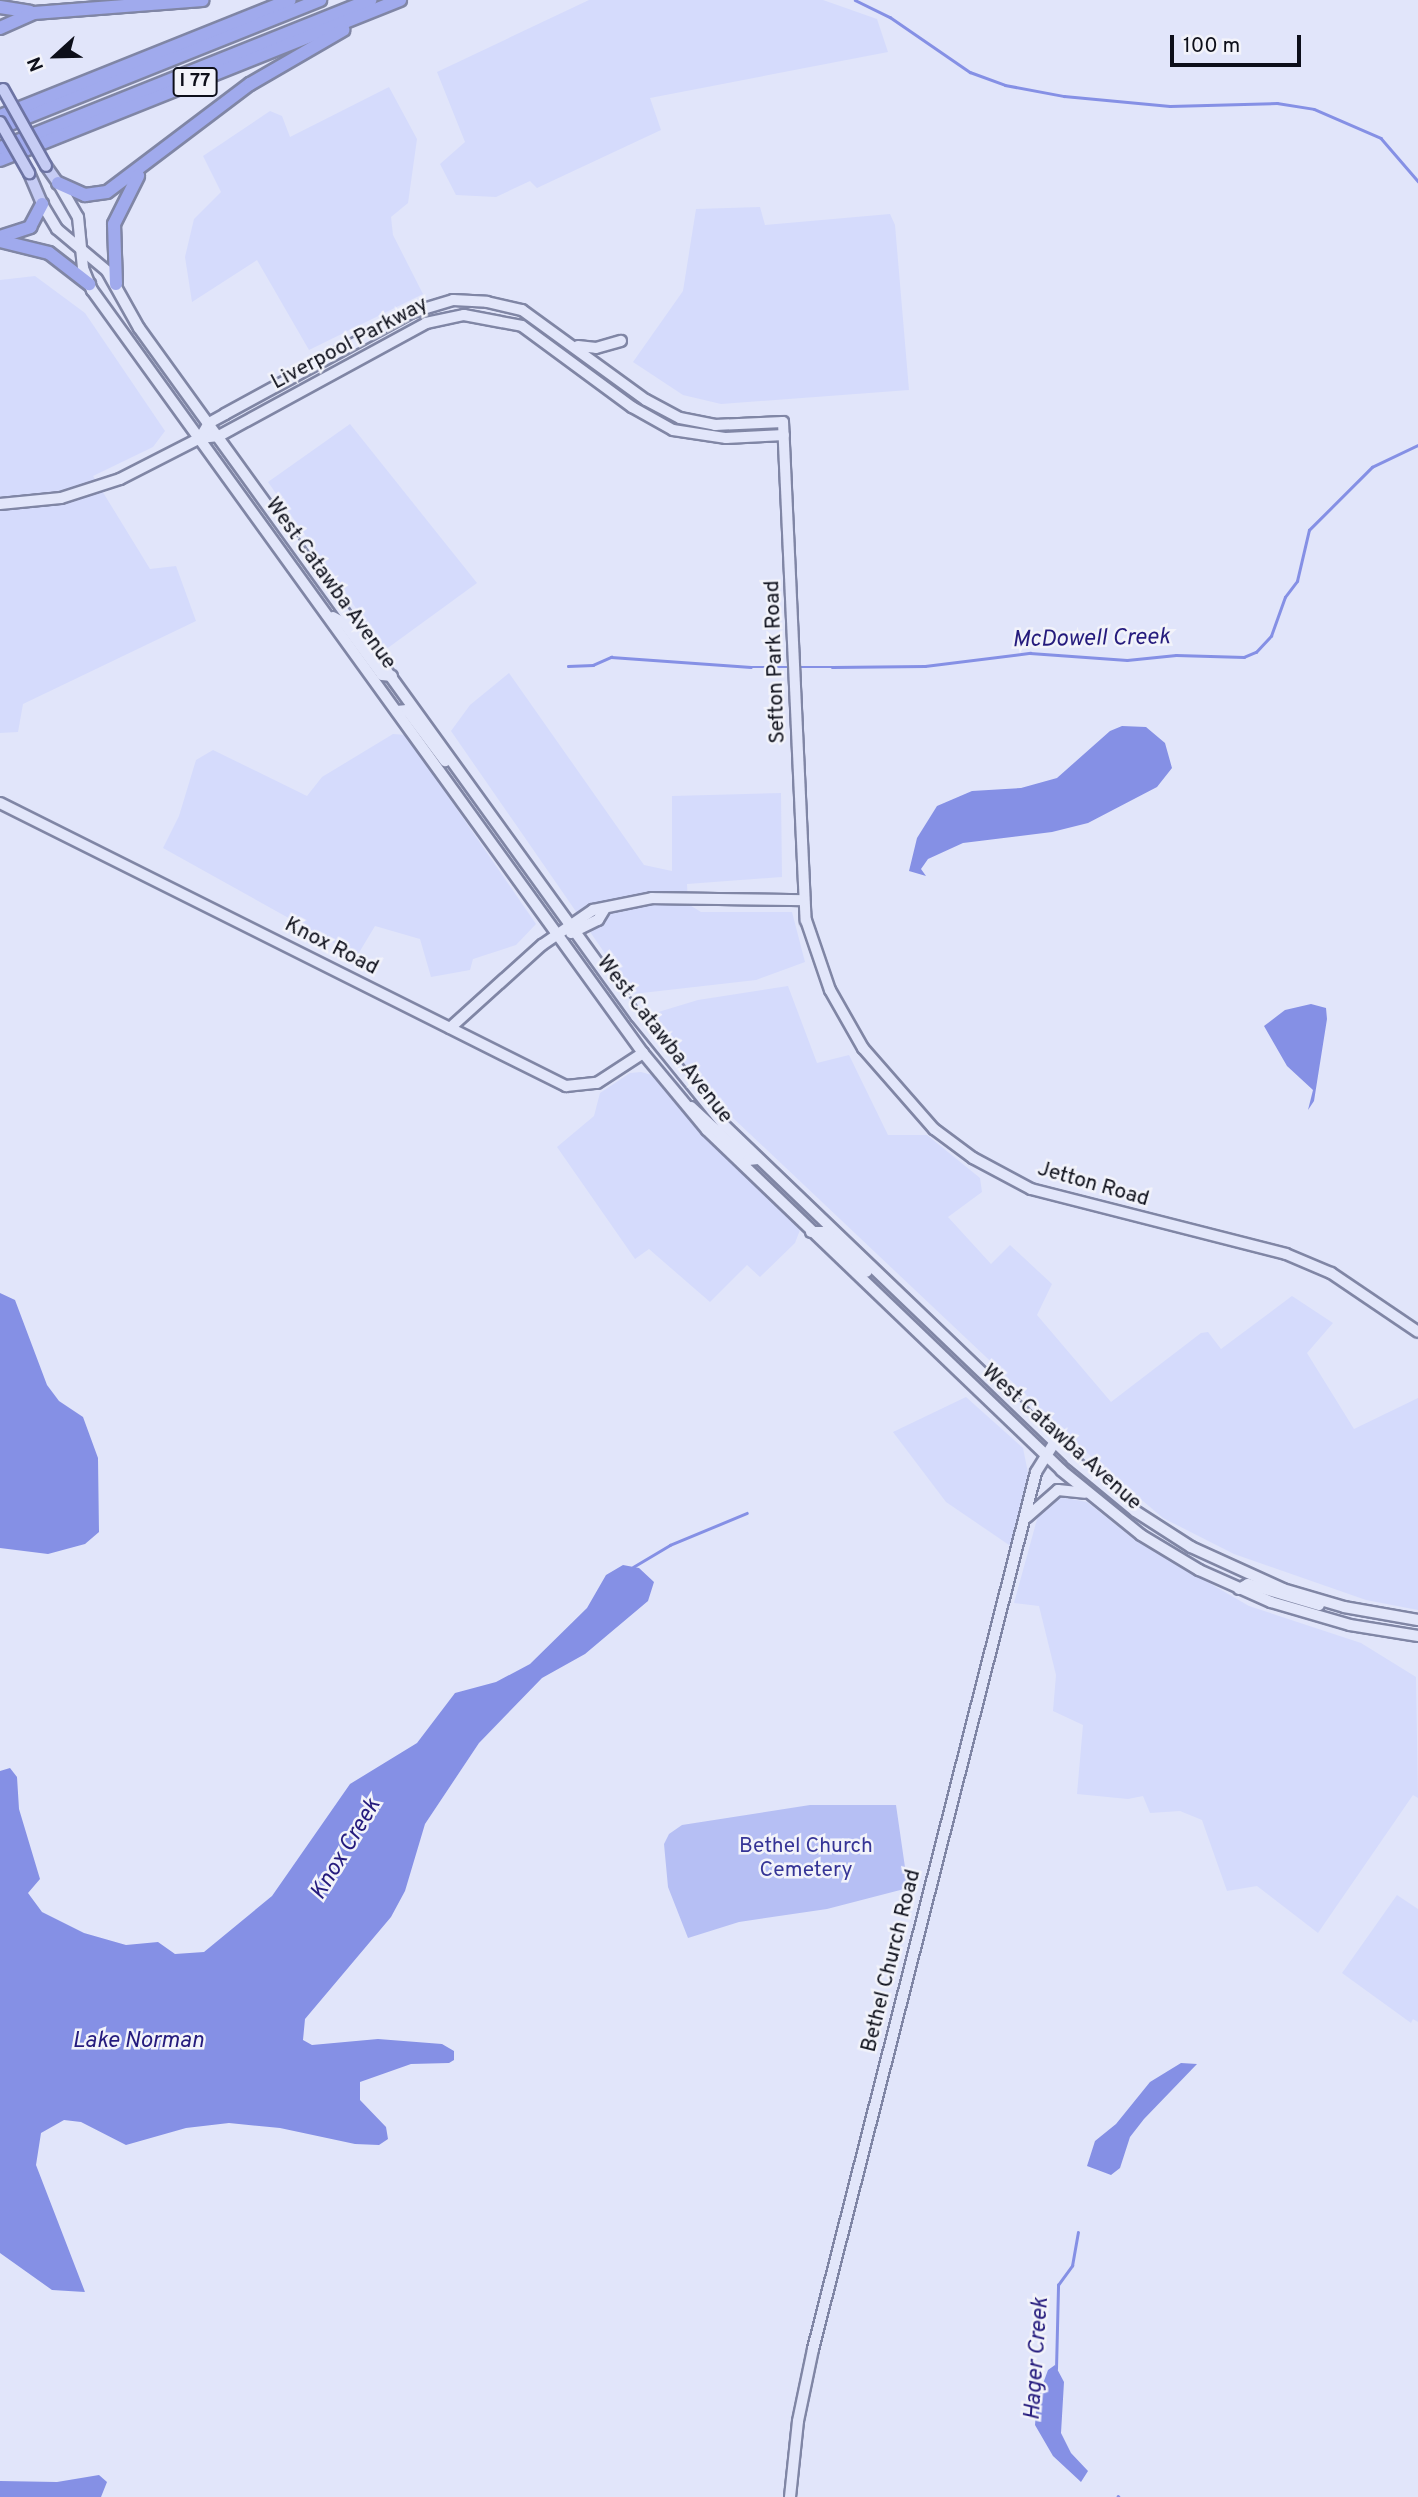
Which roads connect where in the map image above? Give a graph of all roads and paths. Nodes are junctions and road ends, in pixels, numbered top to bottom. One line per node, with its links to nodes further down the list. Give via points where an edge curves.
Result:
1 (203, 0): 7 (highway)
2 (290, 0): 10 (highway, I 77)
3 (320, 0): 12 (highway, I 77)
4 (370, 0): 13 (highway, I 77)
5 (395, 2): 14 (highway, I 77); 15 (highway, via 250,84)
6 (0, 7): 7 (highway)
7 (34, 13): 8 (highway)
8 (0, 28)
9 (1, 87): 16 (main road, West Catawba Avenue, bridge)
10 (0, 116)
11 (0, 122): 17 (main road, West Catawba Avenue, bridge)
12 (0, 128)
13 (0, 148)
14 (0, 160)
15 (147, 164): 16 (highway, via 96,195); 21 (highway, via 127,192 114,224)
16 (58, 183): 19 (street, West Catawba Avenue, via 76,211)
17 (42, 204): 18 (highway, via 30,227); 19 (street, West Catawba Avenue, via 57,229)
18 (0, 239): 20 (highway, via 49,253)
19 (81, 247): 20 (street, West Catawba Avenue); 21 (street, West Catawba Avenue)
20 (89, 284): 28 (street, West Catawba Avenue)
21 (116, 284): 25 (street, West Catawba Avenue, via 132,319)
22 (621, 341): 23 (street, via 596,348)
23 (576, 346): 24 (street, Liverpool Parkway, via 646,400 680,418 715,425); 25 (street, Liverpool Parkway, via 536,318 510,307 472,300 437,303 410,313)
24 (783, 422): 26 (street, Sefton Park Road)
25 (209, 423): 27 (street, West Catawba Avenue); 28 (street)
26 (784, 435): 27 (street, Liverpool Parkway, via 726,438 673,430 632,407 522,326 464,315 426,323); 35 (street, Sefton Park Road)
27 (219, 436): 28 (street, Liverpool Parkway); 31 (street, West Catawba Avenue)
28 (200, 438): 29 (street, via 102,487 61,498); 30 (street, West Catawba Avenue)
29 (0, 504)
30 (327, 613): 31 (street, via 344,623 382,674); 32 (street, West Catawba Avenue)
31 (392, 676): 33 (street, West Catawba Avenue)
32 (397, 710): 33 (street, via 407,710 447,764); 39 (street, West Catawba Avenue)
33 (468, 782): 37 (street, West Catawba Avenue)
34 (0, 803): 40 (street, Knox Road)
35 (803, 900): 36 (street, via 652,898); 46 (street, Jetton Road, via 830,990 863,1048 922,1119 973,1158 1031,1189 1073,1203 1286,1254 1331,1273)
36 (604, 910): 37 (street, via 593,910); 38 (street)
37 (569, 923): 38 (street, West Catawba Avenue); 39 (street)
38 (576, 933): 39 (street); 43 (street, West Catawba Avenue, via 670,1063)
39 (559, 935): 40 (street); 41 (street, West Catawba Avenue)
40 (450, 1028): 41 (street, Knox Road, via 576,1088 597,1083)
41 (643, 1053): 42 (street, West Catawba Avenue)
42 (682, 1101): 43 (street, via 702,1114 748,1160); 44 (street, West Catawba Avenue)
43 (758, 1159): 45 (street, West Catawba Avenue)
44 (811, 1232): 45 (street, via 823,1232 872,1277); 48 (street, West Catawba Avenue)
45 (891, 1287): 47 (street, West Catawba Avenue)
46 (1418, 1332)
47 (1055, 1442): 48 (street, Bethel Church Road); 52 (street, West Catawba Avenue, via 1135,1511 1191,1548 1283,1589)
48 (1044, 1454): 49 (street, West Catawba Avenue); 50 (street, Bethel Church Road)
49 (1088, 1493): 50 (street, via 1058,1490); 51 (street, West Catawba Avenue, via 1167,1551)
50 (1025, 1520): 55 (street, Bethel Church Road, via 811,2360)
51 (1239, 1589): 52 (street, via 1246,1584 1308,1604); 54 (street, West Catawba Avenue, via 1322,1618)
52 (1344, 1607): 53 (street, West Catawba Avenue)
53 (1418, 1620)
54 (1418, 1636)
55 (790, 2497)

